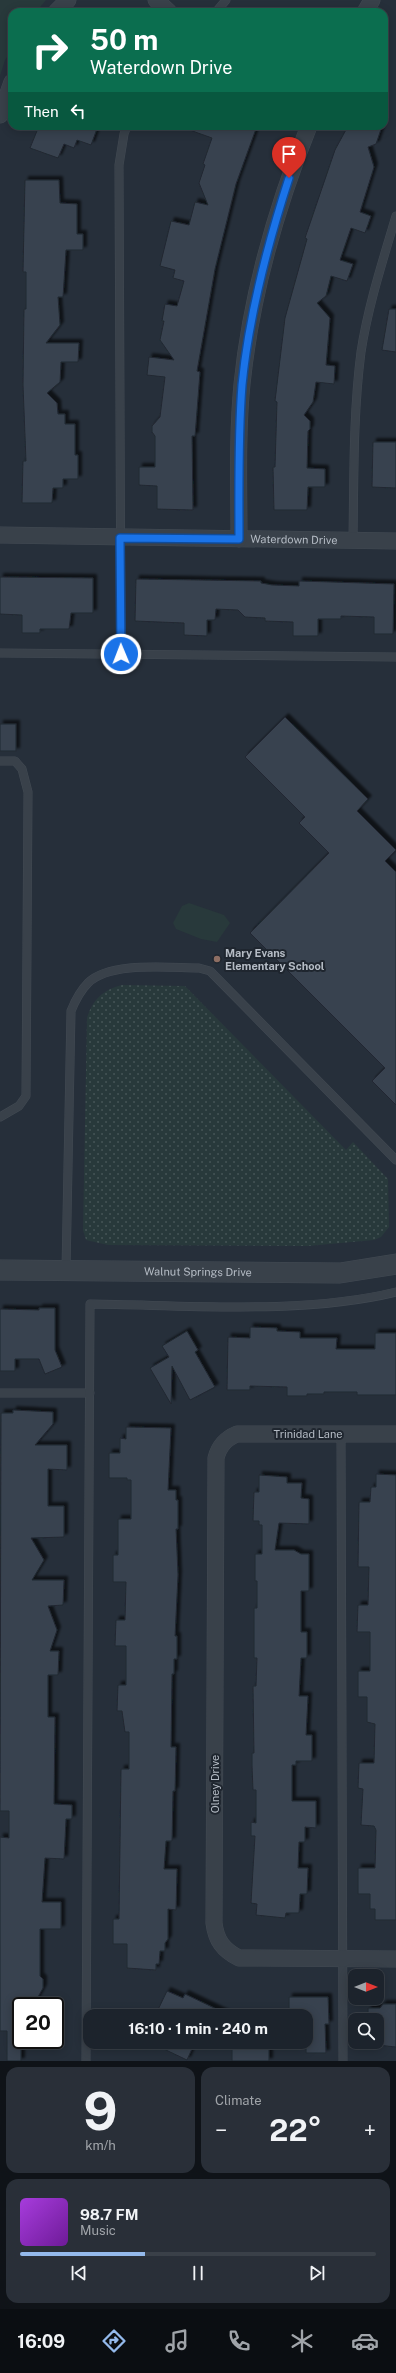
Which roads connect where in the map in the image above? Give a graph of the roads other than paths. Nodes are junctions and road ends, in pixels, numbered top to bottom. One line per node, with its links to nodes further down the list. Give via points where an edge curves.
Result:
1 (68, 0): 4 (street)
2 (156, 0): 5 (street)
3 (226, 0): 6 (lane)
4 (60, 8)
5 (165, 8)
6 (219, 8)
7 (8, 93): 8 (street)
8 (0, 115)
9 (126, 130): 13 (lane, via 119,164)
10 (307, 130): 14 (street, via 293,164 270,236 253,310 242,384)
11 (396, 216): 15 (lane, via 378,274 361,351 354,445)
12 (0, 535): 13 (street, Waterdown Drive)
13 (120, 538): 14 (street, Waterdown Drive); 18 (lane)
14 (239, 539): 15 (street, Waterdown Drive)
15 (353, 540): 16 (street, Waterdown Drive)
16 (396, 541)
17 (0, 652): 18 (lane)
18 (121, 654): 19 (lane)
19 (396, 657)
20 (0, 761): 21 (lane, via 14,762 22,769 28,800 26,1096 19,1106)
21 (0, 1117)
22 (396, 1160): 25 (lane, via 210,971 199,968 124,969 105,973 89,981 78,994 71,1011)
23 (396, 1264): 25 (street, Walnut Springs Drive, via 340,1274)
24 (0, 1270): 25 (street, Walnut Springs Drive)
25 (66, 1270)
26 (396, 1292): 28 (lane, via 327,1304 90,1304)
27 (0, 1393): 28 (lane)
28 (90, 1393): 34 (lane)
29 (342, 1434): 30 (street, Trinidad Lane); 31 (street, Trinidad Lane, via 241,1434); 32 (lane)
30 (396, 1434)
31 (223, 1443): 32 (street, Olney Drive, via 216,1458 216,1934 220,1945 228,1953 239,1958)
32 (342, 1960): 33 (street, Olney Drive); 35 (lane)
33 (396, 1960)
34 (86, 2061)
35 (343, 2061)

